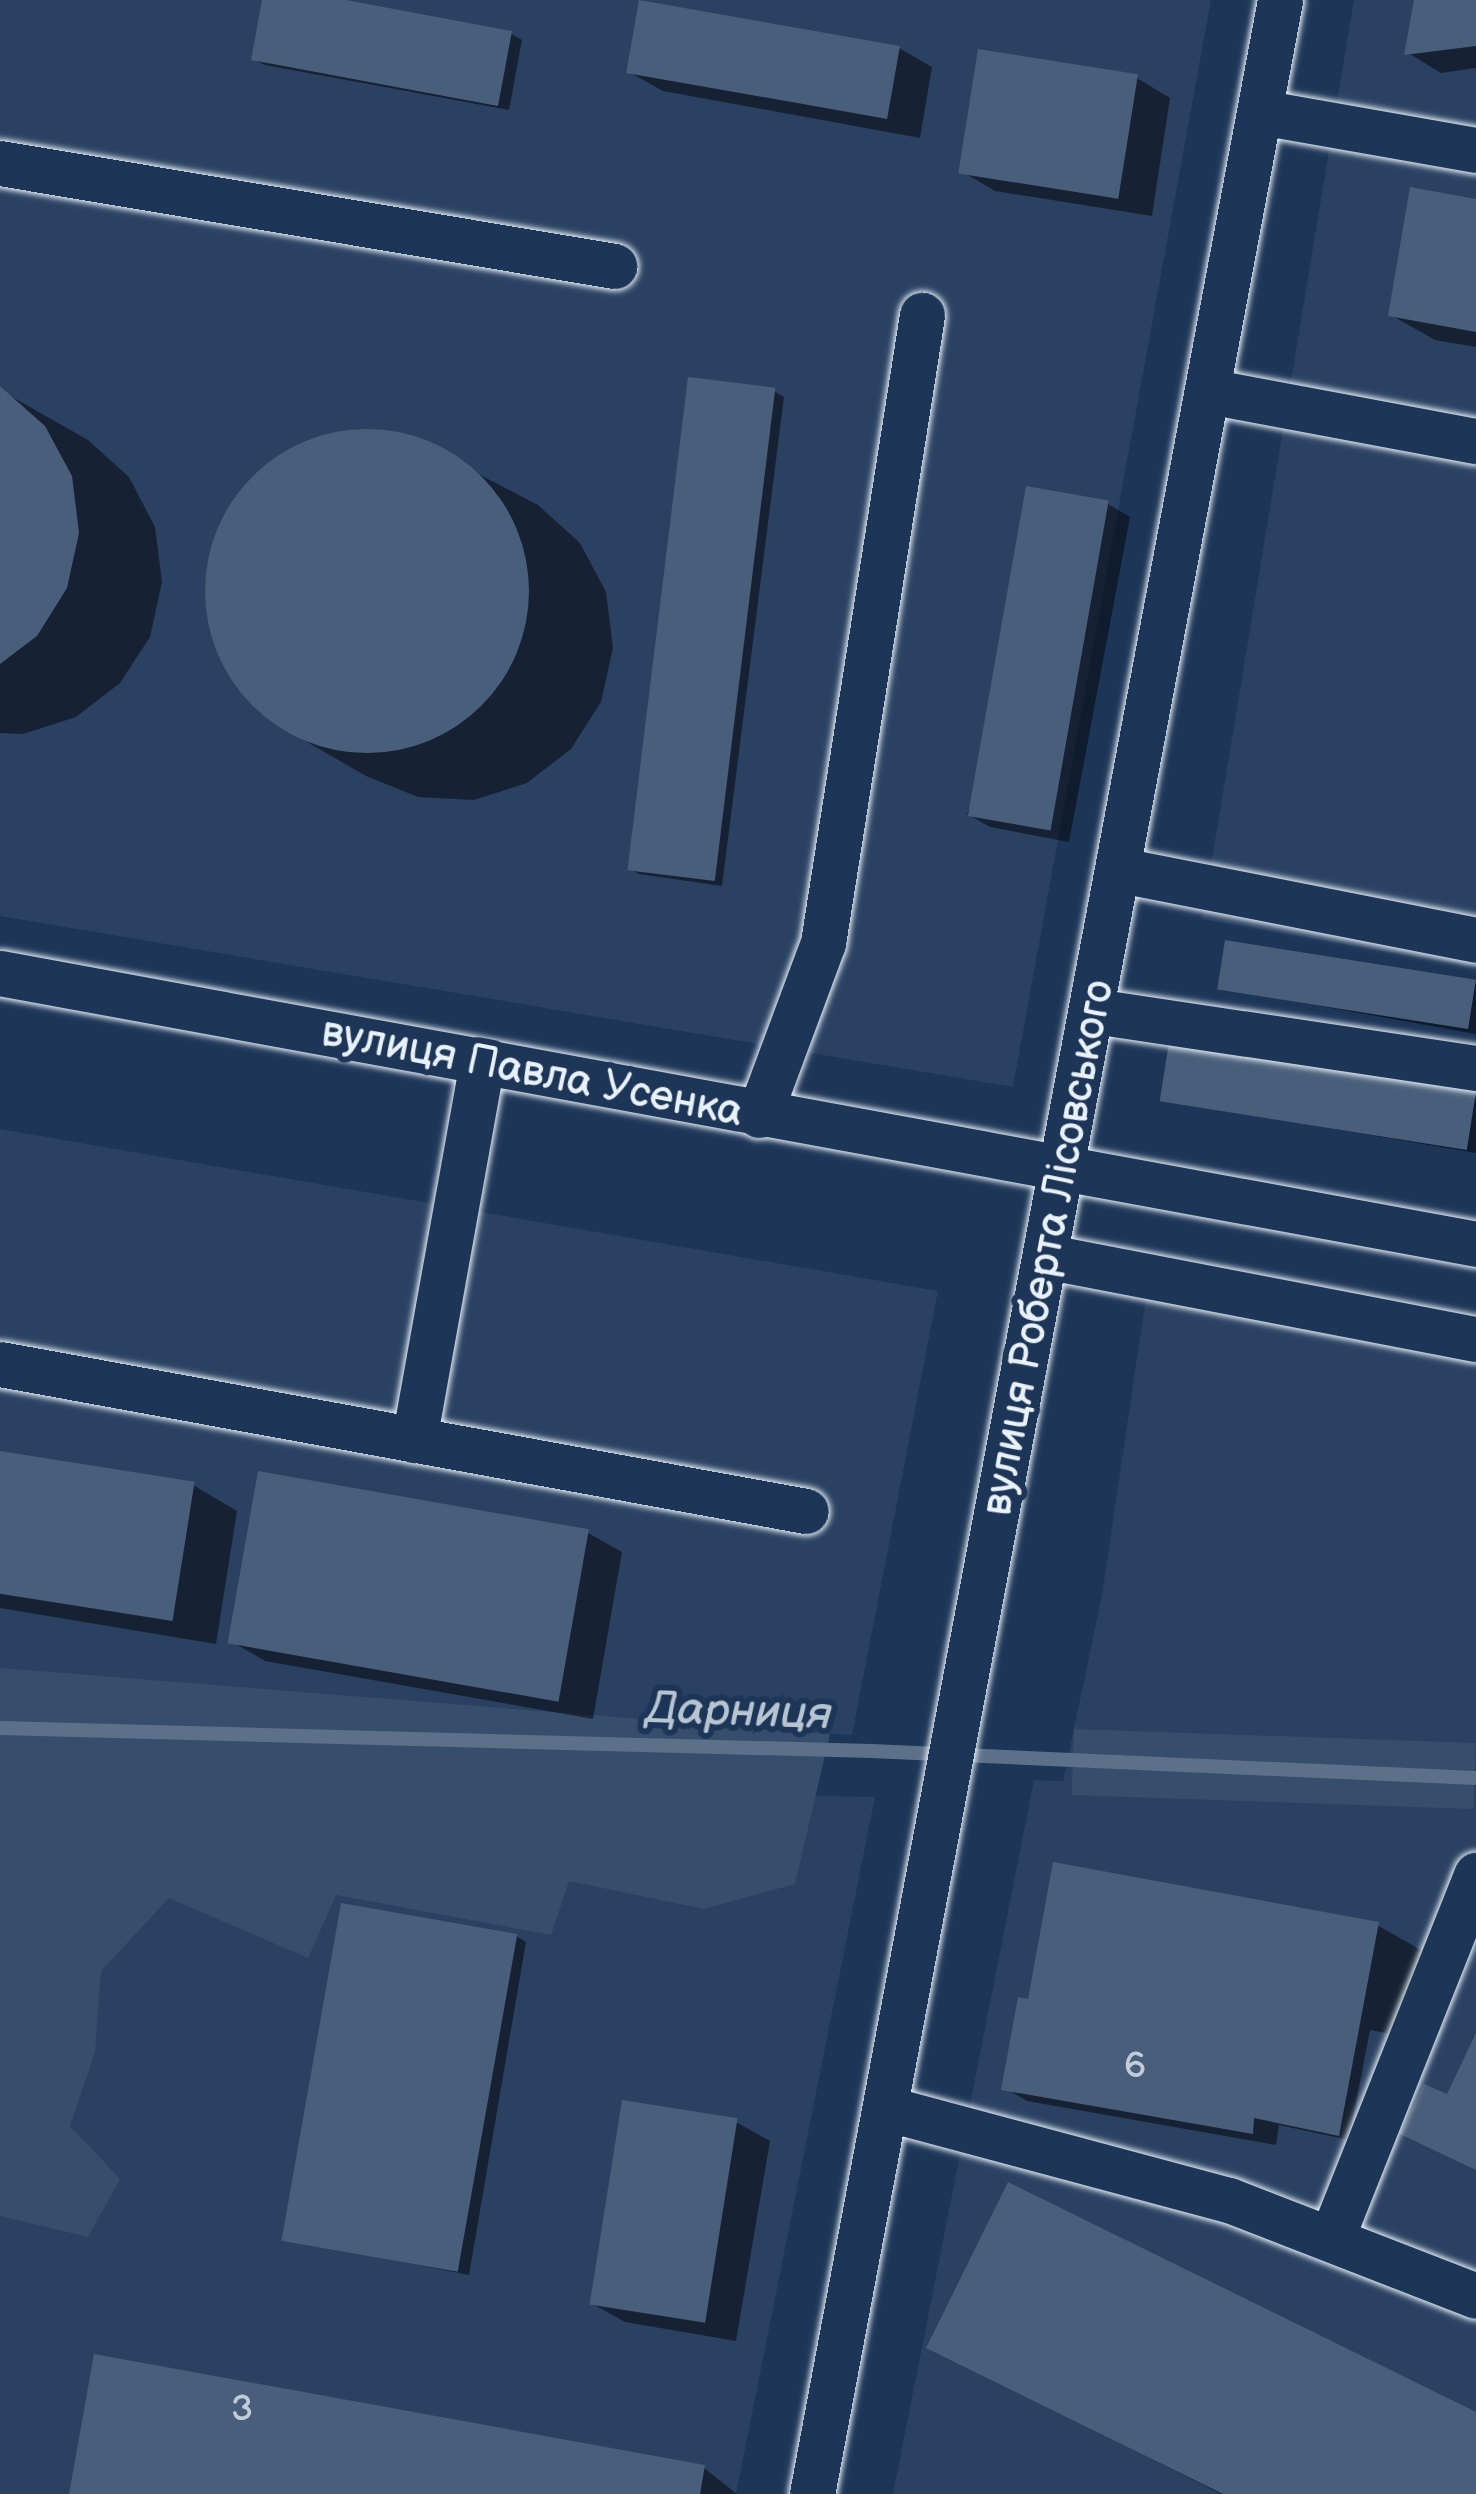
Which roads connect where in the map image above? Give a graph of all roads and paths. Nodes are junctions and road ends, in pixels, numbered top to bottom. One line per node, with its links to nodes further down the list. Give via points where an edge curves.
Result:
1 (1280, 0): 2 (street, вулиця Роберта Лісовського)
2 (1260, 112): 3 (street); 7 (street, вулиця Роберта Лісовського)
3 (1476, 150)
4 (0, 163): 5 (street)
5 (614, 266)
6 (922, 315): 15 (street, via 823,943)
7 (1208, 391): 8 (street); 9 (street, вулиця Роберта Лісовського)
8 (1476, 441)
9 (1120, 870): 10 (street); 12 (street, вулиця Роберта Лісовського)
10 (1476, 940)
11 (0, 973): 13 (street, вулиця Павла Усенка)
12 (1094, 1011): 14 (street); 16 (street, вулиця Роберта Лісовського)
13 (482, 1063): 15 (street, вулиця Павла Усенка); 21 (street)
14 (1476, 1068)
15 (759, 1115): 16 (street, вулиця Павла Усенка)
16 (1065, 1171): 17 (street, вулиця Павла Усенка); 18 (street, вулиця Роберта Лісовського)
17 (1476, 1244)
18 (1048, 1257): 19 (street); 24 (street, вулиця Роберта Лісовського)
19 (1476, 1339)
20 (0, 1364): 21 (street)
21 (414, 1439): 22 (street)
22 (806, 1511)
23 (1476, 1875): 25 (street)
24 (889, 2109): 25 (street, via 1229,2200); 27 (street, вулиця Роберта Лісовського)
25 (1332, 2237): 26 (street)
26 (1476, 2296)
27 (812, 2494)

